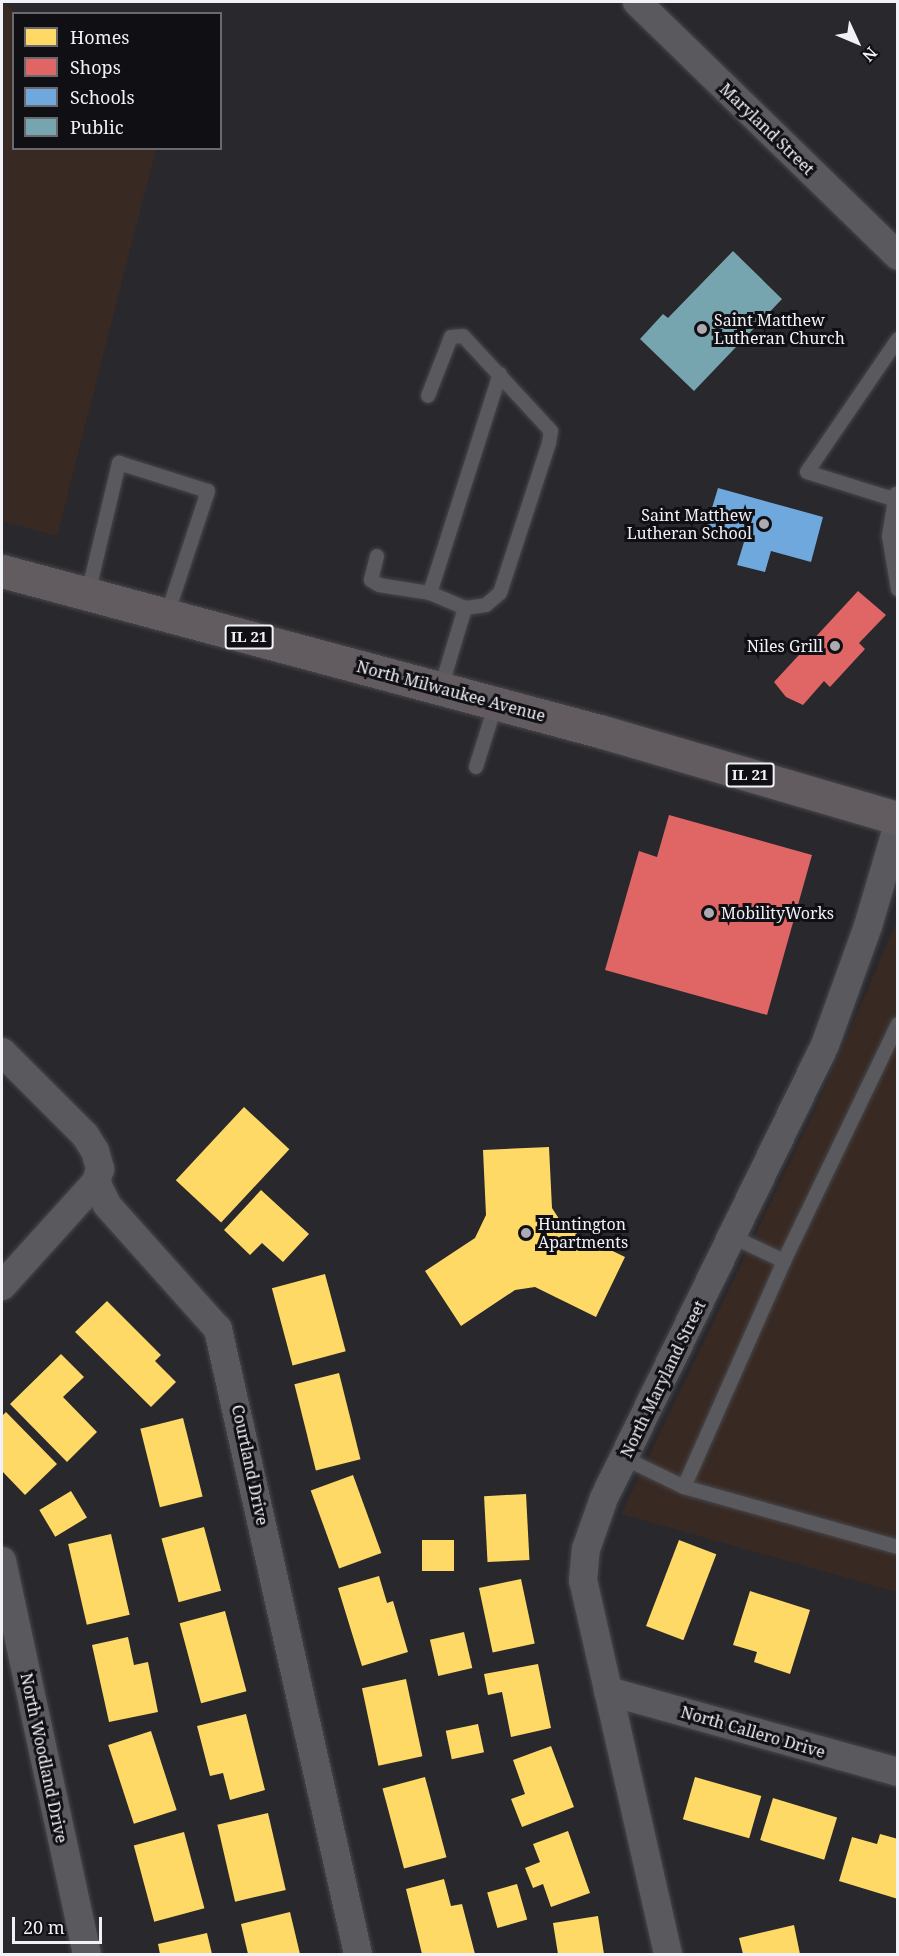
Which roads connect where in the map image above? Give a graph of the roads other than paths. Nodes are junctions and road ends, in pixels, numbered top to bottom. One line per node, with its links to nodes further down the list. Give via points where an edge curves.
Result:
1 (637, 2): 2 (street, Maryland Street)
2 (897, 256)
3 (896, 345): 6 (lane, via 807,472)
4 (500, 374): 5 (lane, via 473,344 454,335); 10 (lane); 12 (lane, via 551,431 500,592 486,605)
5 (428, 396)
6 (895, 495): 9 (lane, via 889,536)
7 (377, 556): 10 (lane, via 371,580 379,585)
8 (2, 571): 11 (main road, North Milwaukee Avenue / IL 21)
9 (897, 588)
10 (430, 593): 12 (lane)
11 (88, 594): 13 (main road, North Milwaukee Avenue / IL 21); 13 (lane, via 119,463 208,491)
12 (465, 608): 14 (lane)
13 (167, 615): 14 (main road, North Milwaukee Avenue / IL 21)
14 (441, 688): 15 (main road, North Milwaukee Avenue / IL 21)
15 (496, 703): 16 (lane); 17 (main road, North Milwaukee Avenue / IL 21)
16 (476, 767)
17 (897, 818)
18 (897, 825): 22 (street, North Maryland Street, via 868,926 825,1045)
19 (897, 1024): 23 (lane)
20 (2, 1052): 21 (street, Courtland Drive, via 86,1135 99,1169)
21 (96, 1182): 24 (street); 32 (street, Courtland Drive, via 106,1205 218,1329)
22 (733, 1237): 23 (lane); 25 (street, North Maryland Street)
23 (784, 1261): 26 (lane)
24 (2, 1286)
25 (624, 1458): 26 (lane); 29 (street, North Maryland Street, via 593,1524 583,1581)
26 (684, 1487): 27 (lane)
27 (897, 1547)
28 (2, 1561): 31 (street, North Woodland Drive)
29 (608, 1691): 30 (street, North Callero Drive); 33 (street, North Maryland Street)
30 (897, 1772)
31 (87, 1954)
32 (358, 1954)
33 (668, 1954)

